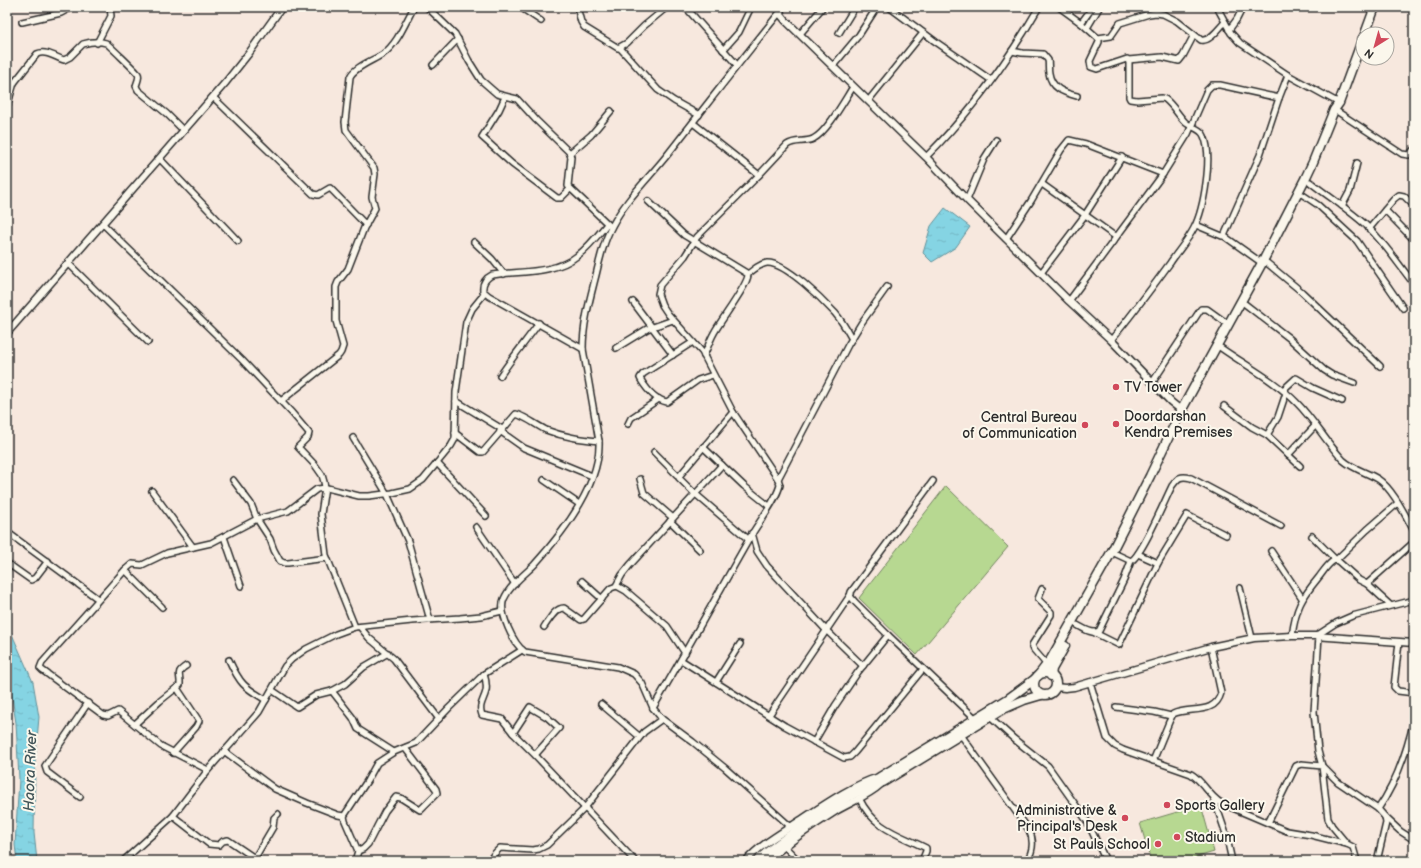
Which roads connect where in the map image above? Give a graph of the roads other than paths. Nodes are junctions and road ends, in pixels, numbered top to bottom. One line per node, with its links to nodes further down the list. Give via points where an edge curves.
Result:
1 (110, 7): 37 (street, via 111,16)
2 (282, 7): 51 (street)
3 (414, 7): 82 (street, via 389,48 350,77 346,130 375,171 372,192 375,208)
4 (427, 7): 36 (street)
5 (520, 7): 24 (street)
6 (577, 7): 38 (street, via 584,27)
7 (667, 7): 38 (street)
8 (683, 7): 22 (street)
9 (751, 7): 39 (street, via 739,32)
10 (823, 7): 33 (street)
11 (855, 7): 31 (street)
12 (889, 7): 32 (street)
13 (1038, 7): 40 (street)
14 (1059, 7): 27 (street)
15 (1093, 7): 27 (street)
16 (1217, 7): 26 (street)
17 (1243, 7): 30 (street)
18 (70, 8): 25 (street, via 61,13)
19 (876, 8): 45 (street, via 859,35)
20 (1099, 8): 29 (street)
21 (1374, 8): 28 (main road)
22 (690, 9): 39 (street)
23 (780, 10): 33 (street, via 783,18); 44 (street)
24 (541, 21)
25 (22, 22)
26 (1225, 22): 30 (street); 34 (street, via 1205,41)
27 (1081, 23): 29 (street)
28 (1367, 26)
29 (1087, 28): 35 (street)
30 (1229, 30): 46 (street, via 1240,43)
31 (839, 32)
32 (923, 33): 47 (street); 54 (street)
33 (800, 34): 45 (street)
34 (1194, 35): 35 (street, via 1177,21 1156,13 1125,20 1111,36); 41 (street, via 1179,61 1162,57)
35 (1098, 38): 41 (street, via 1099,42 1090,62 1092,68 1097,69 1126,58)
36 (458, 39): 43 (street); 52 (street, via 481,80 494,92)
37 (97, 43): 48 (street, via 85,43 64,60 39,53); 61 (street, via 112,47 138,74 138,90)
38 (620, 48): 58 (street, via 658,90)
39 (723, 50): 44 (street)
40 (1012, 51): 47 (street); 50 (street, via 1043,54 1048,60 1049,76 1056,86 1066,93)
41 (1128, 60): 60 (street, via 1130,99 1165,99)
42 (1355, 61): 56 (main road)
43 (433, 65)
44 (737, 65): 58 (street)
45 (833, 66): 49 (street)
46 (1288, 75): 53 (street); 56 (street)
47 (991, 80): 65 (street)
48 (10, 81): 55 (street)
49 (853, 87): 54 (street); 70 (street, via 818,136 808,141 792,142)
50 (1077, 96)
51 (213, 97): 61 (street); 82 (street, via 312,194 318,195 330,188)
52 (505, 97): 64 (street, via 520,102); 73 (street, via 482,137 512,164 557,198 561,198)
53 (1279, 98): 60 (street, via 1220,84 1212,85 1207,90); 86 (street, via 1260,155)
54 (868, 101): 65 (street)
55 (7, 107)
56 (1339, 107): 63 (street, via 1402,154 1409,155); 71 (main road); 94 (main road, via 1334,110 1313,162)
57 (611, 111): 64 (street, via 591,135)
58 (699, 115): 59 (street)
59 (693, 122): 70 (street); 84 (street)
60 (1191, 126): 69 (street); 83 (street, via 1203,134 1208,155 1205,186)
61 (184, 131): 67 (street)
62 (996, 140): 75 (street, via 984,160)
63 (1414, 149)
64 (570, 153): 73 (street)
65 (926, 157): 75 (street)
66 (1122, 158): 69 (street); 72 (street, via 1069,140); 80 (street)
67 (160, 159): 81 (street); 89 (street)
68 (1356, 163): 77 (street, via 1352,185)
69 (1163, 174): 87 (street)
70 (759, 175): 91 (street)
71 (1310, 182): 74 (main road); 77 (street)
72 (1042, 184): 80 (street); 88 (street)
73 (570, 189): 84 (street)
74 (1303, 195): 94 (main road); 104 (street, via 1318,205 1357,241)
75 (967, 200): 88 (street)
76 (648, 201): 91 (street)
77 (1342, 206): 85 (street)
78 (1414, 206): 79 (street, via 1404,196 1399,195)
79 (1385, 210): 85 (street); 90 (street)
80 (1085, 215): 87 (street); 95 (street)
81 (103, 224): 93 (street); 126 (street)
82 (366, 225): 126 (street, via 348,269 336,287 336,321 343,346 341,352)
83 (1196, 225): 86 (street); 111 (street, via 1141,303)
84 (609, 226): 96 (street, via 578,256 564,264 548,269); 116 (street, via 584,327)
85 (1369, 229): 98 (street)
86 (1224, 236): 94 (street)
87 (1116, 237): 101 (street)
88 (1006, 239): 95 (street)
89 (238, 240)
90 (1414, 240)
91 (694, 241): 97 (street); 105 (street, via 658,289 659,299)
92 (474, 242): 96 (street)
93 (68, 263): 109 (street); 112 (street)
94 (1264, 263): 103 (main road); 107 (main road); 119 (street, via 1302,292)
95 (1041, 273): 101 (street)
96 (504, 274): 100 (street, via 488,278 483,285)
97 (748, 274): 110 (street, via 764,264 783,268 835,313); 118 (street, via 744,286 715,331)
98 (1414, 284)
99 (887, 287): 110 (street)
100 (485, 293): 106 (street); 127 (street, via 466,322)
101 (1069, 301): 111 (street)
102 (634, 302): 108 (street)
103 (1245, 304): 115 (main road); 123 (street, via 1289,338 1324,370)
104 (1403, 308)
105 (673, 320): 108 (street); 113 (street)
106 (539, 324): 116 (street); 121 (street)
107 (1228, 324): 122 (street, via 1207,309 1201,309); 131 (main road)
108 (652, 328): 114 (street); 117 (street)
109 (7, 333)
110 (852, 339): 148 (street)
111 (1110, 340): 122 (street)
112 (148, 342)
113 (693, 342): 117 (street); 118 (street)
114 (616, 348)
115 (1221, 348): 124 (street); 131 (main road)
116 (583, 349): 138 (street)
117 (673, 355): 125 (street, via 640,378)
118 (704, 356): 120 (street)
119 (1380, 366)
120 (713, 375): 125 (street, via 698,380 670,401); 130 (street)
121 (500, 376)
122 (1152, 383): 131 (street)
123 (1354, 383)
124 (1284, 391): 128 (street, via 1296,378); 133 (street); 136 (street, via 1278,417)
125 (659, 399): 132 (street, via 631,418)
126 (281, 401): 152 (street, via 309,434 298,447 318,470)
127 (456, 401): 134 (street); 135 (street)
128 (1342, 401)
129 (1224, 406): 136 (street)
130 (733, 412): 139 (street); 148 (street)
131 (1183, 413): 175 (main road); 218 (main road, via 1112,551)
132 (628, 424)
133 (1315, 426): 141 (street); 156 (street, via 1344,460 1382,482)
134 (501, 430): 135 (street, via 484,452); 138 (street, via 516,414 560,435); 145 (street, via 524,448)
135 (455, 433): 142 (street, via 451,446)
136 (1267, 435): 141 (street)
137 (353, 438): 154 (street)
138 (598, 441): 145 (street, via 598,459)
139 (703, 447): 143 (street); 146 (street)
140 (654, 452): 146 (street)
141 (1288, 455): 144 (street)
142 (436, 463): 154 (street, via 419,484 410,489); 159 (street)
143 (722, 465): 155 (street); 158 (street)
144 (1300, 466)
145 (592, 476): 157 (street)
146 (679, 477): 155 (street)
147 (640, 479): 161 (street, via 644,492)
148 (778, 479): 158 (street, via 779,489)
149 (233, 480): 160 (street, via 251,504)
150 (544, 480): 157 (street)
151 (933, 482): 191 (street)
152 (325, 487): 154 (street, via 359,496); 160 (street, via 314,490 288,511); 177 (street, via 321,514)
153 (152, 491): 172 (street)
154 (387, 494): 199 (street, via 409,544)
155 (695, 494): 161 (street); 170 (street)
156 (1398, 503): 164 (street); 178 (street)
157 (579, 504): 185 (street, via 542,556)
158 (769, 506): 166 (street)
159 (486, 516)
160 (258, 519): 169 (street); 177 (street, via 282,562)
161 (671, 520): 173 (street); 188 (street, via 630,565)
162 (1281, 526): 176 (street, via 1191,478 1181,476 1172,486)
163 (476, 527): 185 (street)
164 (1414, 531)
165 (7, 532): 179 (street)
166 (752, 534): 170 (street); 203 (street, via 757,551 767,566)
167 (1226, 535): 182 (street, via 1187,514)
168 (1312, 536): 178 (street)
169 (224, 537): 172 (street); 187 (street)
170 (748, 539): 215 (street)
171 (1414, 542): 186 (street)
172 (193, 547): 183 (street, via 167,553 146,564 132,564)
173 (700, 550)
174 (1271, 551): 192 (street)
175 (1116, 554): 180 (street); 200 (main road)
176 (1138, 554): 180 (street); 182 (street)
177 (327, 558): 202 (street)
178 (1336, 560): 186 (street); 192 (street, via 1330,563)
179 (48, 561): 181 (street, via 31,580); 193 (street)
180 (1131, 561): 204 (street, via 1124,580)
181 (7, 563)
182 (1158, 563): 204 (street, via 1119,645)
183 (125, 570): 193 (street); 197 (street)
184 (582, 581): 194 (street)
185 (515, 584): 198 (street, via 504,599)
186 (1367, 584): 196 (street)
187 (241, 586)
188 (616, 586): 194 (street); 215 (street, via 659,618 673,633)
189 (1240, 588): 208 (street)
190 (1042, 589): 218 (street, via 1038,599 1051,615 1032,645)
191 (851, 594): 203 (street); 205 (street, via 855,602)
192 (1302, 598): 206 (street, via 1295,615)
193 (98, 599): 234 (street, via 43,661 40,668)
194 (602, 599): 201 (street, via 582,620 561,608)
195 (1414, 600): 196 (street)
196 (1390, 605): 207 (street, via 1348,618)
197 (162, 607)
198 (502, 611): 199 (street, via 481,616); 213 (street, via 514,639)
199 (430, 620): 202 (street)
200 (1077, 625): 204 (street); 223 (main road, via 1052,669)
201 (544, 626)
202 (358, 627): 214 (street); 229 (street, via 336,634 298,655 285,666)
203 (826, 630): 220 (street); 238 (street)
204 (1095, 633)
205 (888, 635): 220 (street); 221 (street)
206 (1292, 636): 207 (street); 208 (street)
207 (1317, 636): 209 (street); 256 (street, via 1314,720)
208 (1252, 638): 212 (street)
209 (1399, 642): 210 (street); 231 (street, via 1394,687 1398,691)
210 (1414, 643)
211 (740, 644): 225 (street)
212 (1211, 647): 226 (street); 239 (street, via 1221,693 1219,699 1208,708 1176,712)
213 (522, 650): 222 (street); 237 (street, via 629,671 642,683)
214 (388, 653): 230 (street, via 364,667 346,684); 241 (street)
215 (685, 653): 217 (street)
216 (229, 660): 233 (street, via 239,681)
217 (681, 660): 225 (street); 237 (street)
218 (1047, 665): 224 (main road)
219 (186, 666): 228 (street, via 179,672 180,684)
220 (863, 666): 249 (street)
221 (923, 669): 243 (street); 249 (street, via 850,757 840,757)
222 (484, 674): 241 (street); 246 (street, via 487,687 480,704 482,715 502,719)
223 (1051, 676): 224 (main road, via 1045,674); 227 (main road)
224 (1036, 677): 232 (main road, via 1035,690); 243 (main road, via 1015,695)
225 (716, 682): 238 (street)
226 (1090, 682): 227 (street, via 1074,687); 255 (street, via 1109,740 1119,748)
227 (1055, 686): 232 (main road, via 1051,693)
228 (177, 688): 245 (street); 253 (street, via 199,721)
229 (272, 690): 230 (street, via 296,706 316,695); 233 (street)
230 (332, 691): 252 (street, via 353,718 358,729)
231 (1414, 692)
232 (1041, 694): 240 (main road)
233 (266, 700): 251 (street, via 259,712)
234 (88, 703): 245 (street, via 106,716 118,711); 259 (street, via 45,766 47,772)
235 (601, 704): 248 (street)
236 (1116, 707): 239 (street)
237 (653, 708): 242 (street)
238 (769, 715): 249 (street)
239 (1171, 716): 255 (street)
240 (990, 717): 247 (main road); 287 (street, via 1048,766 1086,820)
241 (439, 719): 250 (street, via 419,741)
242 (662, 719): 248 (street); 269 (street, via 725,768)
243 (976, 719): 258 (main road)
244 (1414, 720): 263 (street, via 1395,779)
245 (135, 724): 253 (street)
246 (513, 733): 254 (street); 254 (street, via 530,707 559,728)
247 (961, 735): 258 (main road); 274 (street, via 1029,830 1033,842)
248 (640, 737): 262 (street)
249 (814, 742)
250 (405, 748): 252 (street); 273 (street, via 437,793 420,810 396,797 385,811 368,844)
251 (224, 751): 257 (street); 266 (street, via 275,789)
252 (394, 752): 266 (street, via 375,764)
253 (173, 753): 257 (street)
254 (535, 755): 262 (street)
255 (1153, 761): 261 (street, via 1196,777)
256 (1322, 766): 263 (street, via 1338,782); 268 (street, via 1296,766); 271 (street, via 1328,819)
257 (208, 770): 265 (street)
258 (882, 779): 260 (street, via 874,790); 269 (street, via 868,780); 281 (main road, via 812,820)
259 (80, 797)
260 (859, 798): 272 (street); 284 (street, via 867,813 885,828 926,848)
261 (1214, 799): 268 (street); 288 (street)
262 (584, 809): 279 (street, via 552,841 542,847 533,850 500,848); 280 (street)
263 (1378, 809): 267 (street)
264 (278, 814): 275 (street)
265 (173, 816): 275 (street, via 209,844 219,844 228,840); 277 (street)
266 (344, 816): 273 (street)
267 (1385, 817): 270 (street); 290 (street, via 1386,823)
268 (1268, 823): 271 (street, via 1286,831 1311,834)
269 (790, 827): 276 (street, via 754,851)
270 (1414, 840)
271 (1347, 844): 289 (street, via 1353,847)
272 (784, 846): 282 (street); 283 (street)
273 (358, 851): 278 (street)
274 (1031, 853): 285 (street); 286 (street)
275 (255, 860)
276 (748, 860)
277 (123, 861)
278 (354, 861)
279 (489, 861)
280 (635, 861)
281 (756, 861)
282 (766, 861)
283 (799, 861)
284 (922, 861)
285 (1027, 861)
286 (1035, 861)
287 (1106, 861)
288 (1232, 861)
289 (1357, 861)
290 (1377, 861)

